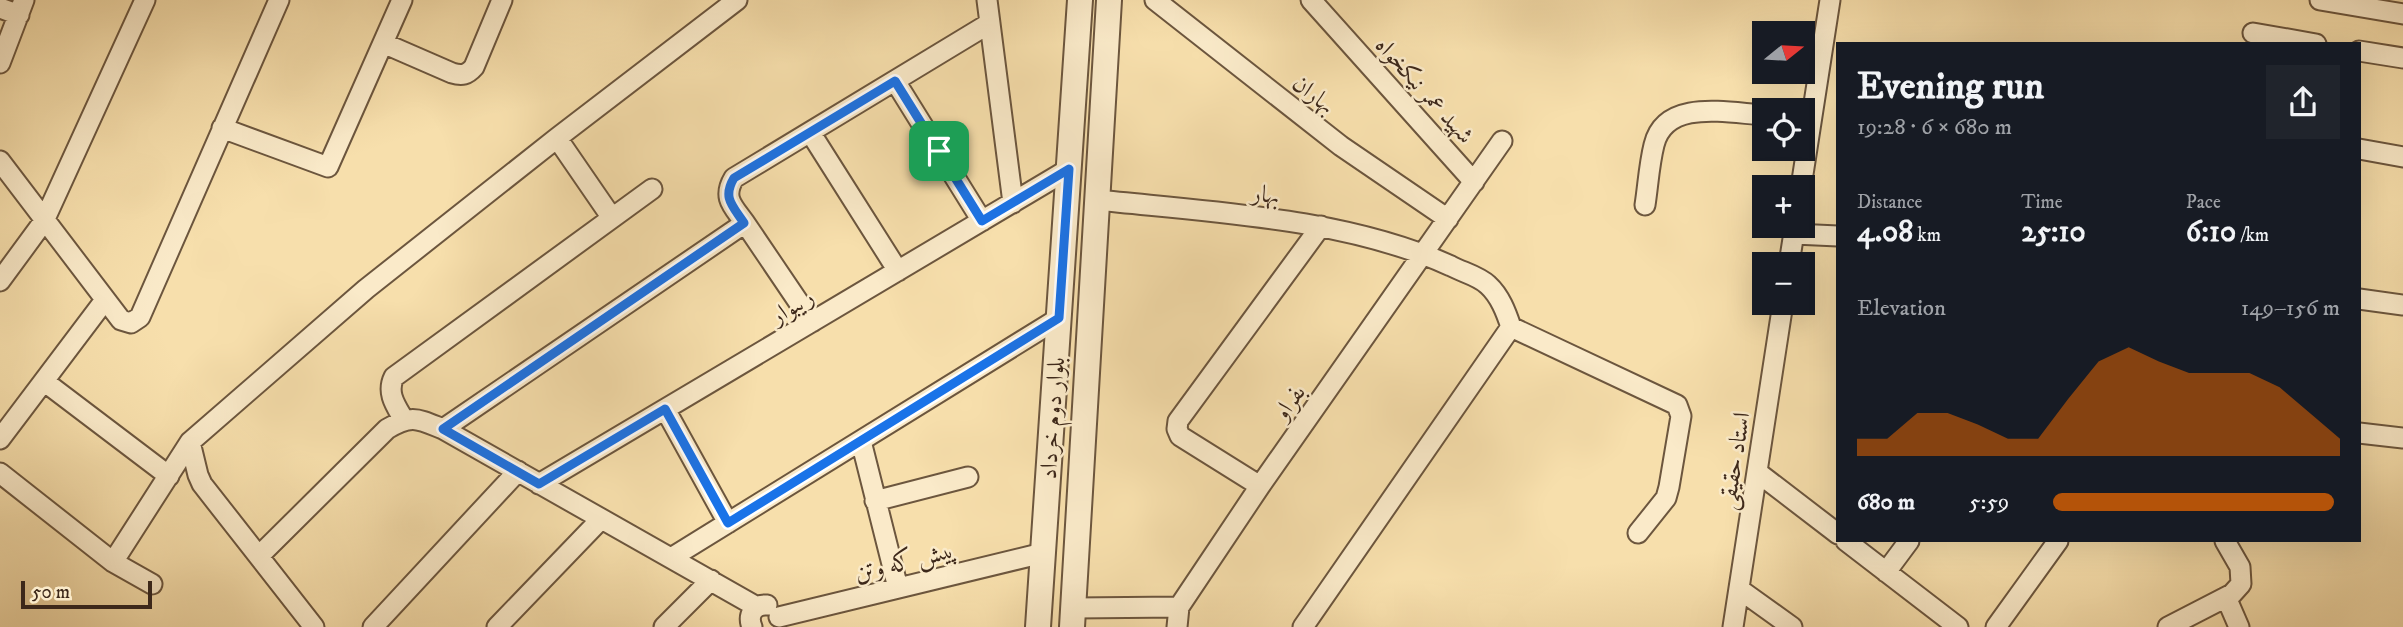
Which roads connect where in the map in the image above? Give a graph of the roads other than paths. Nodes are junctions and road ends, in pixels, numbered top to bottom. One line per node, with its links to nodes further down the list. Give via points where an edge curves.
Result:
1 (145, 0): 42 (street)
2 (279, 0): 27 (street)
3 (402, 0): 19 (street)
4 (502, 0): 19 (street, via 468,74 452,73)
5 (737, 0): 29 (street)
6 (987, 0): 16 (street)
7 (1080, 0): 34 (street, بلوار دوم خرداد)
8 (1109, 0): 37 (street, بلوار دوم خرداد)
9 (1156, 0): 41 (street, بهاران, via 1341,146)
10 (1311, 0): 35 (street, شهید عمر نیکخواه)
11 (1830, 0): 23 (street)
12 (2320, 0): 15 (street)
13 (22, 7): 14 (street); 22 (street)
14 (0, 8)
15 (2403, 14)
16 (990, 23): 24 (street); 38 (street)
17 (2253, 33): 18 (street)
18 (2305, 42)
19 (383, 44): 27 (street, via 328,167)
20 (2361, 51): 21 (street)
21 (2403, 58)
22 (0, 63)
23 (1828, 74): 25 (street)
24 (895, 81): 28 (street); 43 (street)
25 (1815, 101)
26 (1752, 114): 39 (street, via 1691,111 1663,127 1654,143)
27 (222, 128): 52 (street, via 140,317 131,323 121,320)
28 (810, 132): 44 (street, via 734,178 728,197); 49 (street)
29 (557, 138): 40 (street); 66 (street, via 366,289)
30 (1502, 141): 35 (street, بفراو)
31 (2361, 149): 32 (street)
32 (2403, 157)
33 (0, 161): 42 (street)
34 (1069, 169): 38 (street, ریبوار); 55 (street, بلوار دوم خرداد)
35 (1474, 182): 41 (street, بفراو)
36 (652, 189): 40 (street)
37 (1097, 200): 45 (street, بهار); 95 (street, بلوار دوم خرداد)
38 (1013, 203): 43 (street, ریبوار)
39 (1645, 205)
40 (612, 218): 60 (street, via 394,377 390,393)
41 (1448, 219): 48 (street, بفراو)
42 (44, 221): 50 (street); 52 (street)
43 (982, 221): 49 (street, ریبوار)
44 (744, 223): 56 (street); 61 (street)
45 (1321, 226): 48 (street, بهار); 73 (street, via 1178,421 1180,436)
46 (1815, 233): 47 (street)
47 (1836, 236)
48 (1424, 254): 57 (street, بهار, via 1486,283 1496,293); 73 (street, بفراو)
49 (898, 271): 56 (street, ریبوار)
50 (0, 281)
51 (2361, 299): 53 (street)
52 (105, 300): 58 (street)
53 (2403, 305)
54 (1781, 315): 68 (street, استاد حقیقی)
55 (1059, 318): 65 (street); 83 (street, بلوار دوم خرداد)
56 (812, 323): 59 (street, ریبوار)
57 (1511, 327): 78 (street, via 1677,405 1681,416 1666,498); 104 (street)
58 (45, 382): 64 (street); 70 (street)
59 (665, 409): 72 (street, ریبوار); 76 (street)
60 (404, 420): 61 (street, via 425,421); 84 (street, via 387,429)
61 (443, 429): 67 (street)
62 (2361, 433): 63 (street)
63 (2403, 438)
64 (0, 439)
65 (861, 440): 74 (street); 76 (street)
66 (190, 442): 70 (street); 84 (street, via 202,484)
67 (518, 471): 72 (street); 98 (street)
68 (1757, 472): 77 (street); 91 (street, استاد حقیقی)
69 (0, 473): 86 (street)
70 (169, 475): 86 (street)
71 (968, 477): 74 (street)
72 (539, 484): 75 (street)
73 (1260, 485): 94 (street, بفراو)
74 (875, 501): 90 (street)
75 (601, 519): 85 (street); 99 (street)
76 (728, 523): 85 (street)
77 (1836, 532)
78 (1638, 533)
79 (1847, 542): 87 (street)
80 (1908, 542): 87 (street)
81 (2057, 542): 108 (street)
82 (2226, 542): 92 (street, via 2241,567 2241,584)
83 (1043, 552): 90 (street, پیش که وتن); 102 (street, بلوار دوم خرداد)
84 (259, 556): 97 (street)
85 (671, 558): 88 (street)
86 (113, 562): 89 (street)
87 (1886, 572): 107 (street)
88 (710, 580): 93 (street); 100 (street)
89 (152, 584)
90 (898, 588): 96 (street, پیش که وتن)
91 (1739, 589): 105 (street, استاد حقیقی); 106 (street)
92 (2226, 597): 109 (street); 110 (street)
93 (757, 607): 96 (street, via 773,607); 101 (street, via 750,616)
94 (1179, 607): 95 (street); 103 (street)
95 (1073, 618)
96 (778, 622)
97 (314, 627)
98 (373, 627)
99 (497, 627)
100 (664, 627)
101 (752, 627)
102 (1038, 627)
103 (1177, 627)
104 (1303, 627)
105 (1733, 627)
106 (1792, 627)
107 (1958, 627)
108 (1996, 627)
109 (2168, 627)
110 (2239, 627)

